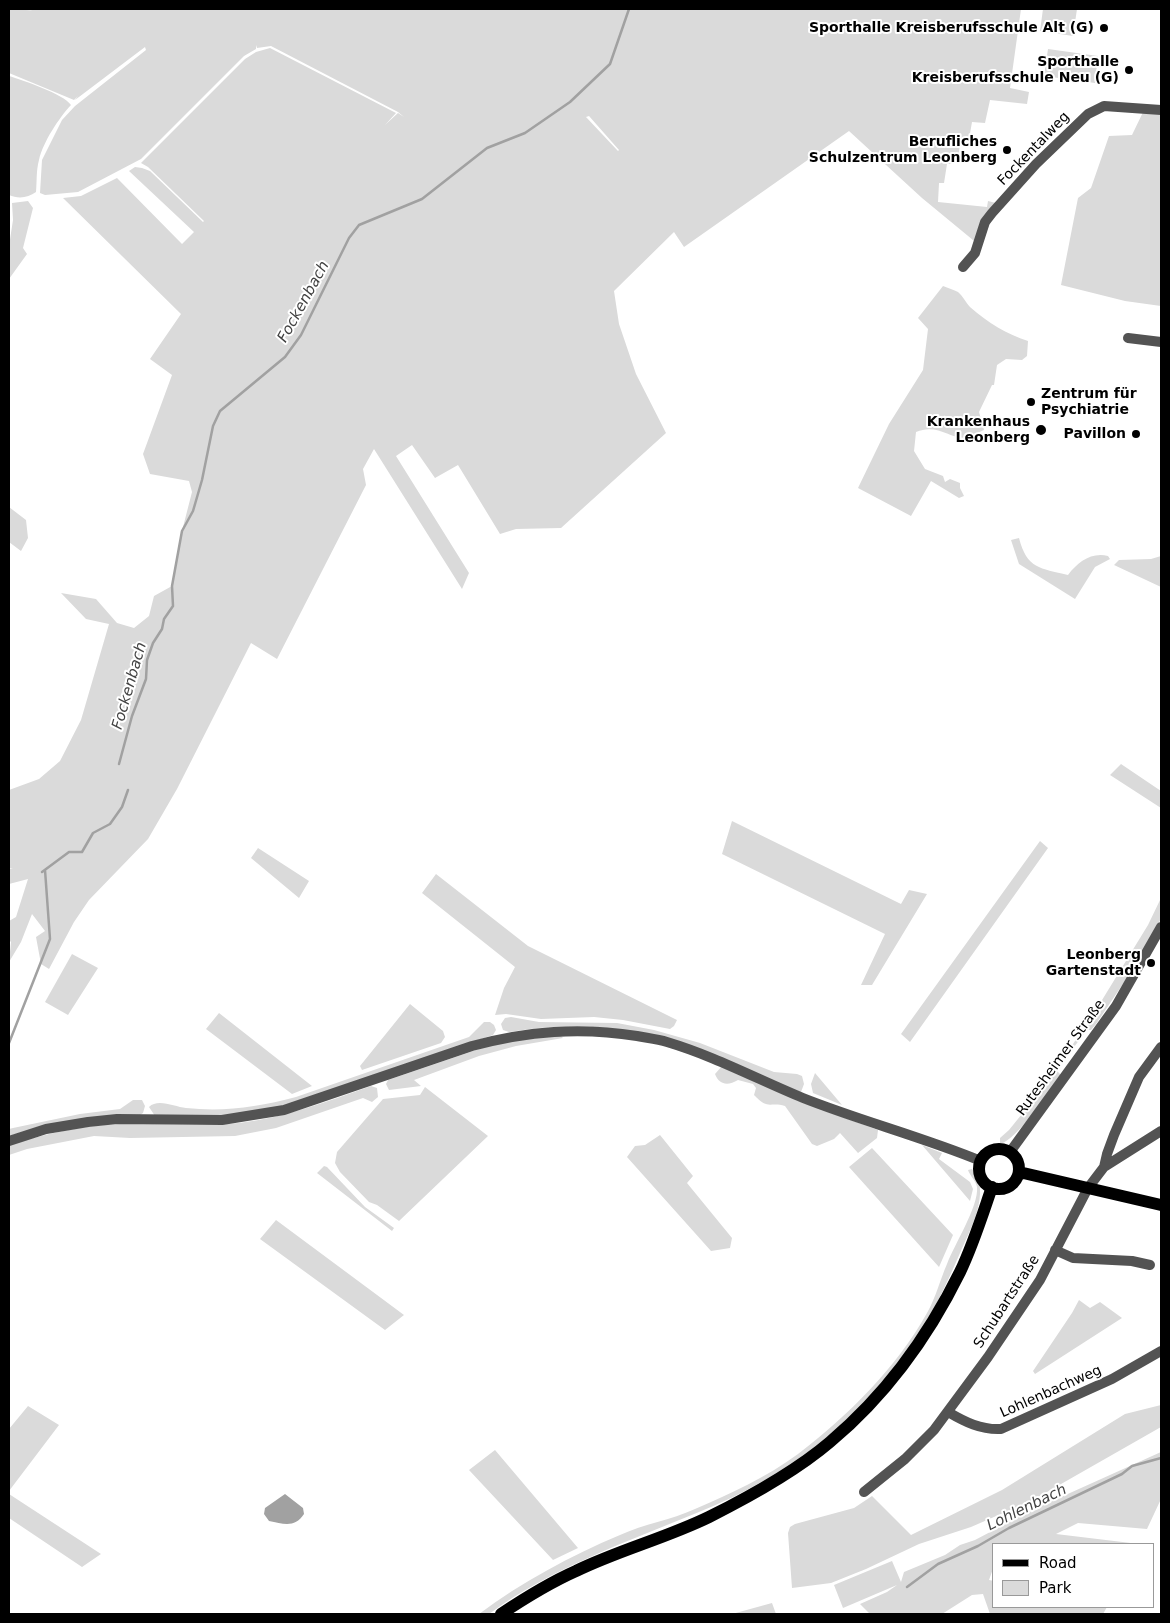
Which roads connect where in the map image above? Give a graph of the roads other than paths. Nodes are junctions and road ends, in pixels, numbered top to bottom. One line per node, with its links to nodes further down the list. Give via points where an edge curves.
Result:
1 (1161, 110): 2 (street, Fockentalweg, via 1104,106 1088,114 1036,164 992,213 985,222 975,253)
2 (962, 267)
3 (1128, 338): 4 (street)
4 (1161, 342)
5 (1161, 927): 9 (street, Rutesheimer Straße, via 1116,1006)
6 (1161, 1047): 11 (street, Schubartstraße, via 1132,1091)
7 (1161, 1131): 11 (street)
8 (9, 1141): 10 (street, via 46,1129 88,1122 117,1119 222,1120 284,1110 491,1041 580,1030 665,1041 711,1057 803,1098)
9 (1010, 1152): 10 (main road, via 994,1149); 12 (main road, via 1018,1163)
10 (981, 1161): 13 (main road, via 981,1176)
11 (1104, 1167): 14 (street, Schubartstraße)
12 (1019, 1172): 13 (main road, via 1007,1187); 14 (main road)
13 (992, 1187): 21 (main road, via 960,1271 923,1337 889,1384 829,1443 772,1483 707,1518 576,1570)
14 (1088, 1188): 15 (main road); 16 (street, Schubartstraße)
15 (1161, 1204)
16 (1055, 1250): 17 (street, via 1074,1258); 19 (street, Schubartstraße, via 1040,1280)
17 (1150, 1265)
18 (1161, 1352): 19 (street, Lohlenbachweg, via 1112,1379 1001,1429 990,1430)
19 (948, 1412): 20 (street, Schubartstraße, via 905,1459)
20 (864, 1492)
21 (501, 1614)

